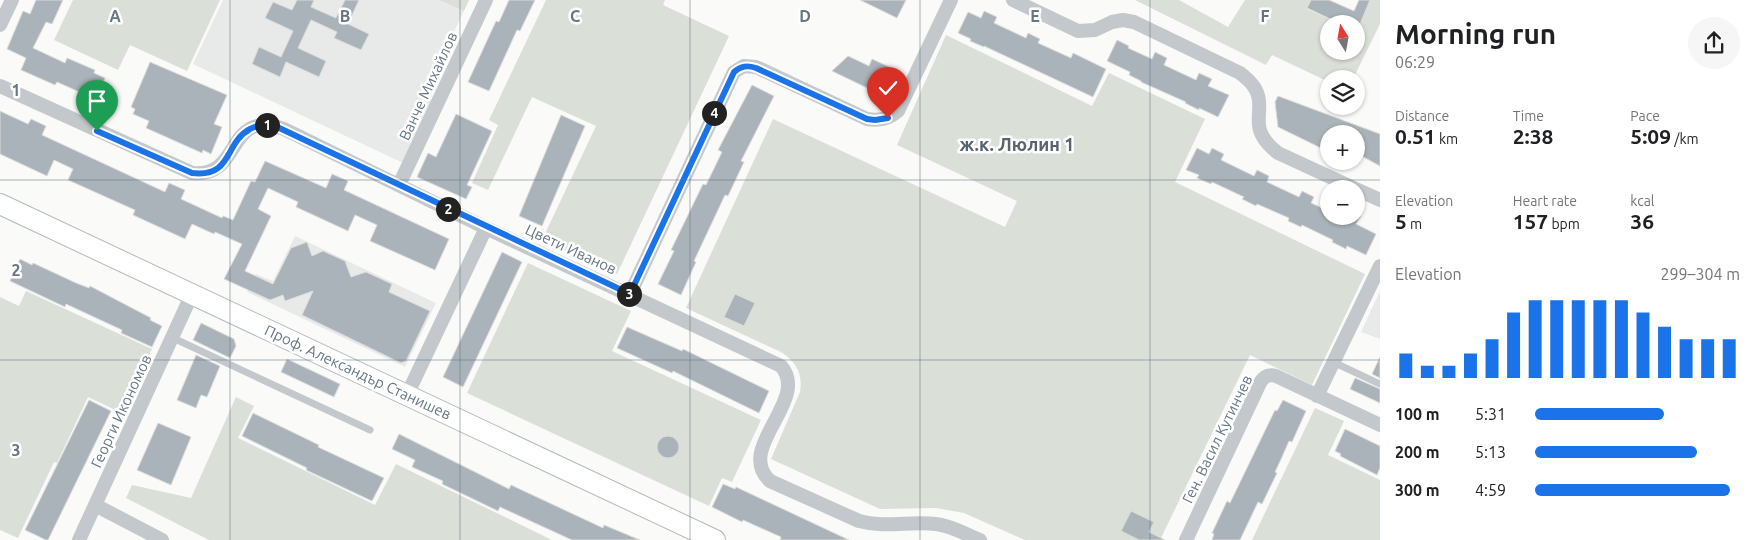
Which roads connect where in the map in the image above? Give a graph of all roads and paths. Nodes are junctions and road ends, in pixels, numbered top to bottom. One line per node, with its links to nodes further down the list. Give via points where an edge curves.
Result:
1 (12, 0): 5 (street)
2 (486, 0): 8 (street, Ванче Михайлов)
3 (951, 0): 15 (street, via 898,111 888,118 867,119 756,68 744,66 734,72)
4 (1013, 0): 7 (street, via 1078,31 1094,30 1123,20 1134,22 1240,73 1256,90 1259,125 1269,146)
5 (0, 25)
6 (0, 86): 8 (street, Цвети Иванов, via 192,173 202,174 220,168 241,136 261,125 273,125)
7 (1336, 180)
8 (399, 185): 12 (street, Цвети Иванов)
9 (1365, 193): 10 (street)
10 (1380, 200)
11 (0, 204): 14 (street, Проф. Александър Станишев)
12 (486, 228): 15 (street, Цвети Иванов); 19 (street)
13 (1380, 266): 17 (street)
14 (192, 294): 16 (street, Георги Икономов); 19 (street, Проф. Александър Станишев)
15 (630, 294): 28 (street, Цвети Иванов, via 776,362 786,371 788,390 760,455 761,470 770,481 859,522 935,524)
16 (173, 338): 22 (lane); 23 (street, Георги Икономов)
17 (1333, 362): 18 (lane); 20 (street)
18 (1380, 384)
19 (407, 395): 24 (street, Проф. Александър Станишев)
20 (1317, 396): 21 (street); 29 (street, Ген. Васил Кутинчев, via 1272,375 1262,380)
21 (1380, 426)
22 (370, 430)
23 (95, 505): 25 (street, Георги Икономов); 26 (street)
24 (689, 535): 27 (street, Проф. Александър Станишев)
25 (79, 540)
26 (162, 540)
27 (715, 540)
28 (980, 540)
29 (1186, 540)

